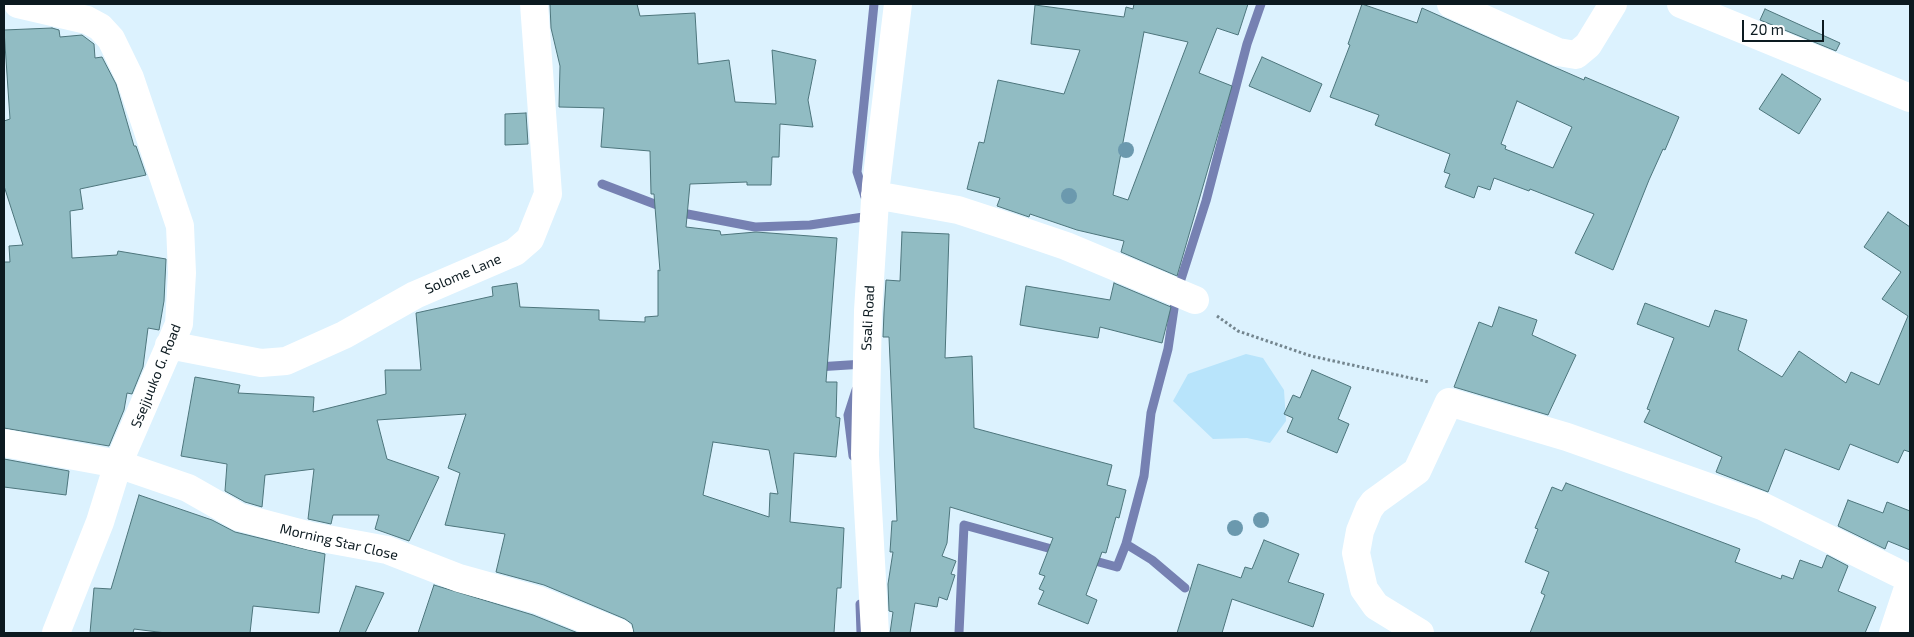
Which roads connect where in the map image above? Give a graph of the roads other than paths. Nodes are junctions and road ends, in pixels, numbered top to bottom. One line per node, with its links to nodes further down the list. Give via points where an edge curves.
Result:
1 (18, 4): 10 (street, Ssejjuuko G. Road, via 100,26 120,54 180,226 179,324)
2 (534, 4): 10 (street, Solome Lane, via 548,194 530,239 515,252 414,295 344,335 286,361 261,363)
3 (898, 4): 8 (street, Ssali Road)
4 (1451, 4): 5 (street, via 1558,52 1576,55 1588,45)
5 (1613, 4)
6 (1681, 4): 7 (street)
7 (1910, 98)
8 (875, 194): 9 (street, via 958,210 1010,227 1066,246); 16 (street, Ssali Road, via 868,311 866,437)
9 (1183, 295)
10 (170, 345): 12 (street, Ssejjuuko G. Road)
11 (4, 443): 12 (street, Morning Star Close)
12 (118, 464): 14 (street, Ssejjuuko G. Road, via 100,522); 15 (street, Morning Star Close, via 188,488 239,517 311,536 387,550 459,578 538,600)
13 (1910, 580): 17 (street, via 1762,506 1567,436 1449,402 1417,471 1369,509 1356,553 1364,589 1376,606); 18 (street)
14 (56, 633)
15 (619, 633)
16 (875, 633)
17 (1420, 633)
18 (1893, 633)

